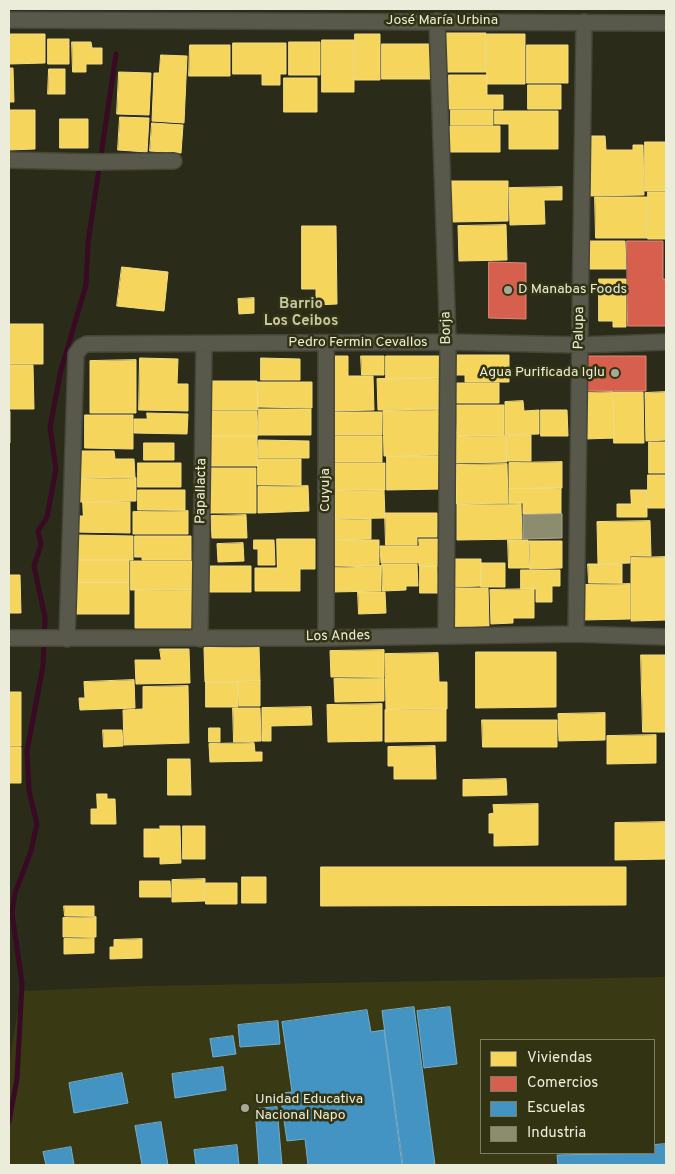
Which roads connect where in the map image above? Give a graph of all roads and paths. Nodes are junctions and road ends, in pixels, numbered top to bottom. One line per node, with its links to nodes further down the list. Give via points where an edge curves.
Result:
1 (9, 20): 2 (street, José María Urbina)
2 (437, 22): 3 (street, José María Urbina); 8 (street, Borja)
3 (584, 22): 4 (street, José María Urbina); 11 (street, Palupa)
4 (666, 22)
5 (9, 160): 6 (street)
6 (174, 161)
7 (326, 342): 8 (street, Pedro Fermin Cevallos); 10 (street, Pedro Fermin Cevallos); 17 (street, Cuyuja)
8 (448, 342): 11 (street, Pedro Fermin Cevallos); 13 (street, Borja)
9 (666, 342): 11 (street, Pedro Fermin Cevallos)
10 (204, 344): 16 (street, Papallacta); 18 (street, Pedro Fermin Cevallos, via 87,344 76,354)
11 (580, 345): 12 (street, Palupa)
12 (576, 634): 13 (street, Los Andes); 14 (street, Los Andes)
13 (446, 636): 17 (street, Los Andes)
14 (666, 637)
15 (9, 638): 18 (street, Los Andes)
16 (200, 638): 17 (street, Los Andes); 18 (street, Los Andes)
17 (326, 638)
18 (64, 639)

